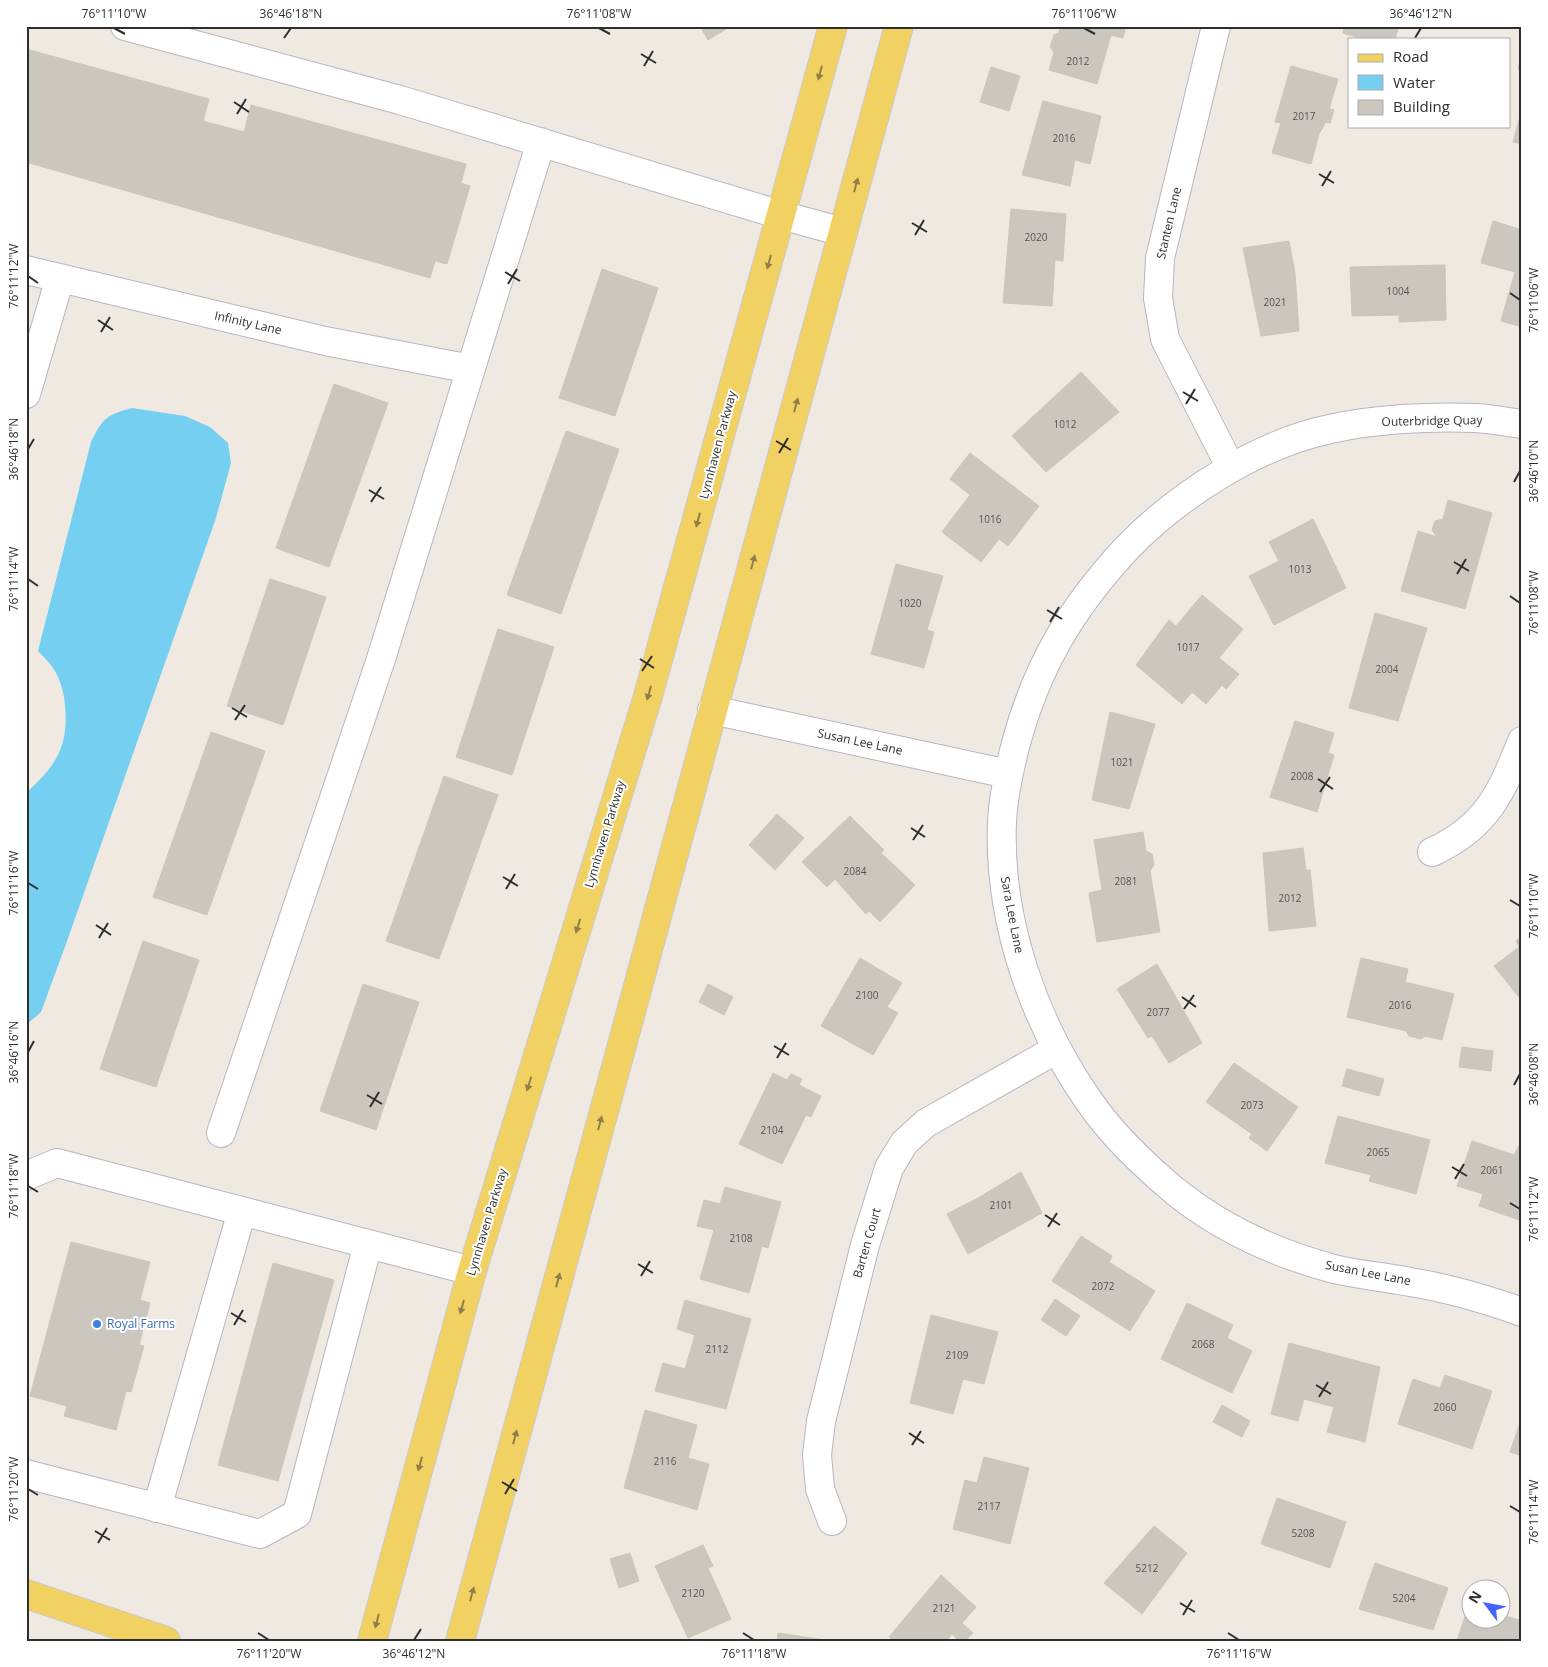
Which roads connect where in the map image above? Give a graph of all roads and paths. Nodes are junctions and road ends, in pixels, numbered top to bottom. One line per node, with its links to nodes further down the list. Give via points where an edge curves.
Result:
1 (124, 26): 5 (street, via 400,100)
2 (833, 26): 6 (main road, Lynnhaven Parkway, one-way to 6)
3 (899, 26): 7 (main road, one-way to 3)
4 (1216, 26): 13 (street, Stanten Lane, via 1160,258 1158,298 1165,339)
5 (541, 142): 6 (street); 10 (street)
6 (781, 215): 7 (street); 23 (main road, Lynnhaven Parkway, one-way to 23, via 648,696)
7 (843, 232): 14 (main road, one-way to 7)
8 (26, 270): 9 (street, Infinity Lane)
9 (60, 278): 10 (street, Infinity Lane, via 325,341); 11 (street)
10 (471, 369): 19 (street, via 381,659)
11 (26, 394)
12 (1522, 424): 13 (street, Outerbridge Quay, via 1476,418 1396,419 1329,429 1281,444)
13 (1231, 468): 16 (street, Outerbridge Quay, via 1183,499 1144,530 1101,576 1065,626 1042,669 1024,715)
14 (712, 710): 16 (street, Susan Lee Lane); 31 (main road, one-way to 14)
15 (1522, 740): 17 (street, via 1505,784 1476,825 1450,844)
16 (1008, 774): 18 (street, Sara Lee Lane, via 1002,822 1003,872 1013,934 1032,995)
17 (1432, 852)
18 (1057, 1049): 24 (street, Susan Lee Lane, via 1092,1105 1132,1153 1179,1194 1229,1227 1282,1252 1337,1270 1414,1282); 27 (street, Barten Court, via 926,1124 904,1143 889,1168 865,1245 821,1421 816,1455 820,1489)
19 (221, 1133)
20 (26, 1176): 21 (street, via 57,1163)
21 (242, 1211): 22 (street); 26 (street)
22 (368, 1244): 23 (street); 26 (street, via 297,1514 260,1534)
23 (472, 1271): 30 (main road, Lynnhaven Parkway, one-way to 30)
24 (1522, 1312)
25 (26, 1474): 26 (street)
26 (157, 1508)
27 (832, 1521)
28 (26, 1594): 29 (main road)
29 (166, 1641)
30 (372, 1641)
31 (460, 1641)

